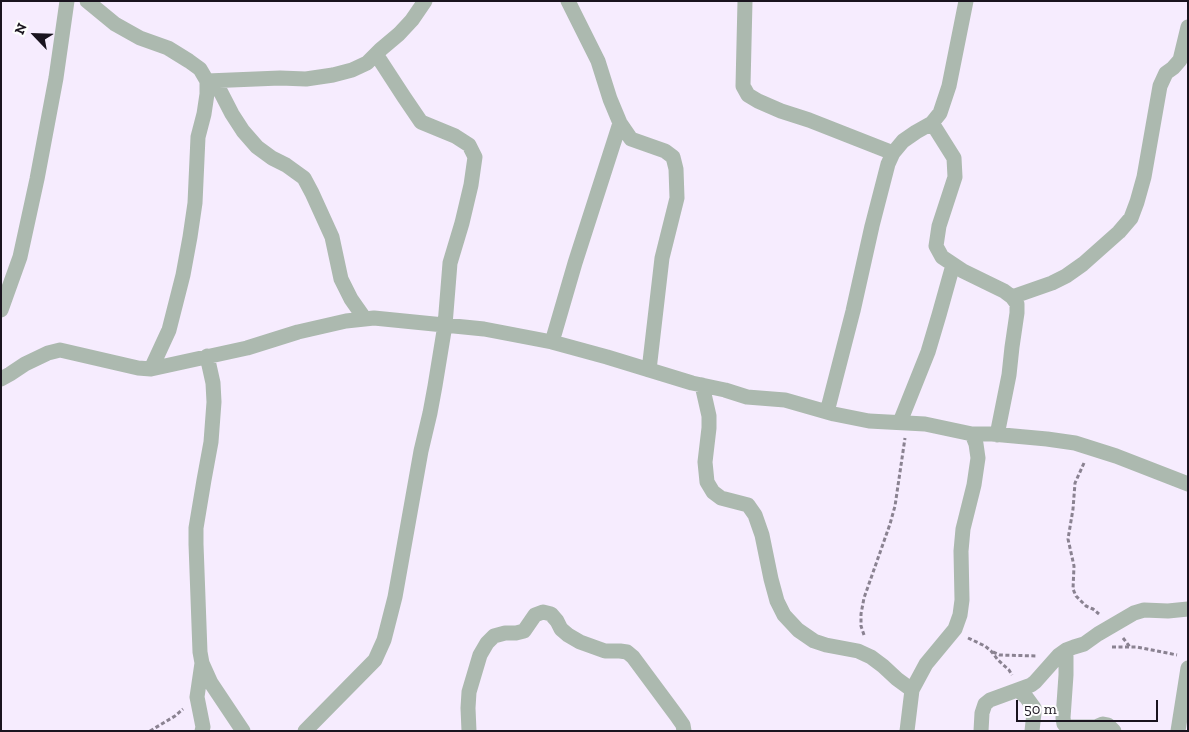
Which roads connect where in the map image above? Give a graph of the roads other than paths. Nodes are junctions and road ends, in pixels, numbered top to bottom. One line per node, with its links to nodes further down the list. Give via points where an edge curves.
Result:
1 (67, 1): 8 (street)
2 (79, 1): 8 (street)
3 (87, 1): 11 (street, via 115,24 189,61)
4 (425, 1): 10 (street, via 412,20)
5 (745, 1): 14 (street, via 743,86 748,95 781,111)
6 (966, 1): 13 (street, via 949,86 940,113)
7 (571, 3): 12 (street, via 598,61)
8 (64, 24): 17 (street, via 34,196 20,258)
9 (1188, 27): 16 (street, via 1180,60 1166,73 1160,86 1144,177 1131,218 1077,268 1052,283)
10 (376, 54): 11 (street, via 352,70 306,80); 19 (street, via 421,122 469,145 475,157 471,186 450,263)
11 (211, 81): 18 (street, via 243,131 258,147 304,178 332,237 341,279 350,299); 22 (street, via 198,137 195,203 188,246 169,330)
12 (620, 123): 20 (street); 23 (street, via 631,139 665,151 673,158 676,169 677,198 662,258)
13 (932, 123): 14 (street, via 903,141); 15 (street, via 954,158 955,177 936,246 942,257)
14 (893, 153): 26 (street, via 882,184)
15 (953, 265): 16 (street); 27 (street, via 940,315)
16 (1012, 297): 29 (street, via 1017,313)
17 (1, 310)
18 (365, 319): 19 (street); 21 (street, via 298,332)
19 (445, 325): 20 (street); 39 (street, via 395,598 384,640 375,660)
20 (552, 342): 23 (street)
21 (207, 356): 22 (street); 33 (street, via 213,383 213,419 196,544)
22 (151, 369): 24 (street, via 60,350 25,364)
23 (649, 370): 25 (street)
24 (1, 379)
25 (702, 385): 26 (street, via 746,397 785,400); 35 (street, via 709,428 705,462 707,482 721,498 748,505 755,515 777,602 784,615 814,641 871,657)
26 (827, 412): 27 (street, via 869,421)
27 (903, 422): 28 (street)
28 (972, 434): 29 (street); 35 (street, via 978,458 963,529 960,615 955,629 926,664)
29 (997, 435): 30 (street, via 1075,443)
30 (1188, 484)
31 (1188, 609): 32 (street, via 1134,612 1084,644)
32 (1063, 653): 36 (street, via 1036,682); 45 (street, via 1066,675 1064,724 1096,727 1103,724)
33 (202, 663): 37 (street, via 197,697); 38 (street, via 211,683)
34 (1188, 668): 46 (street)
35 (912, 690): 42 (street)
36 (1018, 690): 43 (street, via 985,704); 44 (street, via 1034,708)
37 (202, 731)
38 (243, 731)
39 (306, 731)
40 (469, 731): 41 (street, via 469,692 480,654 494,636 524,631 535,615 543,612 551,614 561,629 580,642 605,651 627,652 633,657 683,725)
41 (684, 731)
42 (907, 731)
43 (981, 731)
44 (1032, 731)
45 (1114, 731)
46 (1178, 731)

